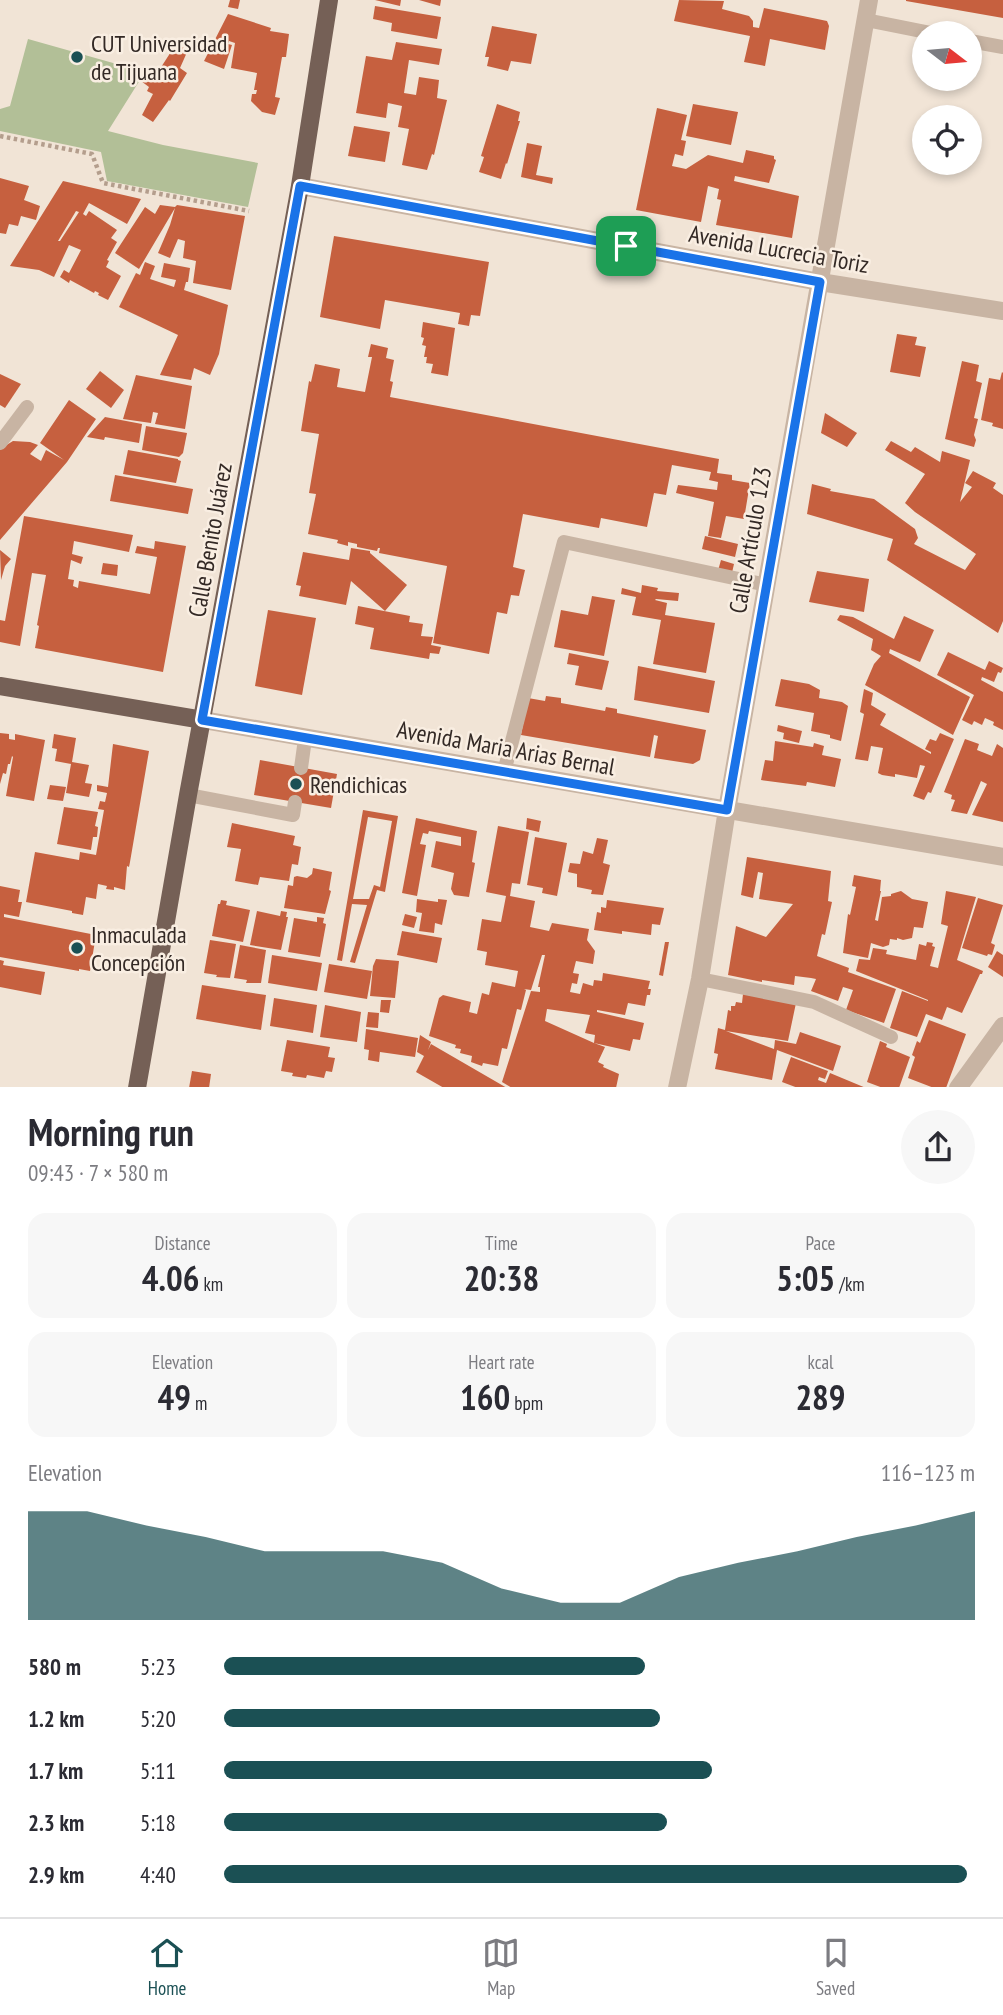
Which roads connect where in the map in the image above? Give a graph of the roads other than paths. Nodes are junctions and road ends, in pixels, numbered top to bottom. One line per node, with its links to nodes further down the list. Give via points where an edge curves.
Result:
1 (329, 0): 7 (main road, Calle Benito Juárez)
2 (869, 0): 3 (street, Calle Artículo 123)
3 (866, 20): 4 (lane); 8 (street, Calle Artículo 123)
4 (912, 29)
5 (982, 43): 6 (lane)
6 (1003, 47)
7 (300, 186): 8 (street, Avenida Lucrecia Toriz); 14 (main road, Calle Benito Juárez)
8 (820, 282): 9 (street, Avenida Lucrecia Toriz); 12 (street, Calle Artículo 123)
9 (1003, 311)
10 (27, 407): 11 (lane)
11 (0, 443)
12 (766, 585): 17 (lane, via 564,542); 20 (street, Calle Artículo 123)
13 (0, 686): 14 (main road, Avenida Maria Arias Bernal)
14 (202, 720): 15 (street, Avenida Maria Arias Bernal); 18 (main road, Calle Benito Juárez)
15 (305, 739): 16 (lane); 17 (street, Avenida Maria Arias Bernal)
16 (301, 768)
17 (504, 772): 20 (street, Avenida Maria Arias Bernal)
18 (188, 795): 19 (lane, via 293,815); 25 (main road, Calle Benito Juárez)
19 (295, 802)
20 (727, 810): 21 (street, Avenida Maria Arias Bernal); 22 (street, Calle Artículo 123)
21 (1003, 857)
22 (700, 979): 24 (lane, via 814,1002); 26 (street, Calle Artículo 123)
23 (1003, 1026): 27 (street)
24 (891, 1037)
25 (137, 1087)
26 (677, 1087)
27 (958, 1087)

